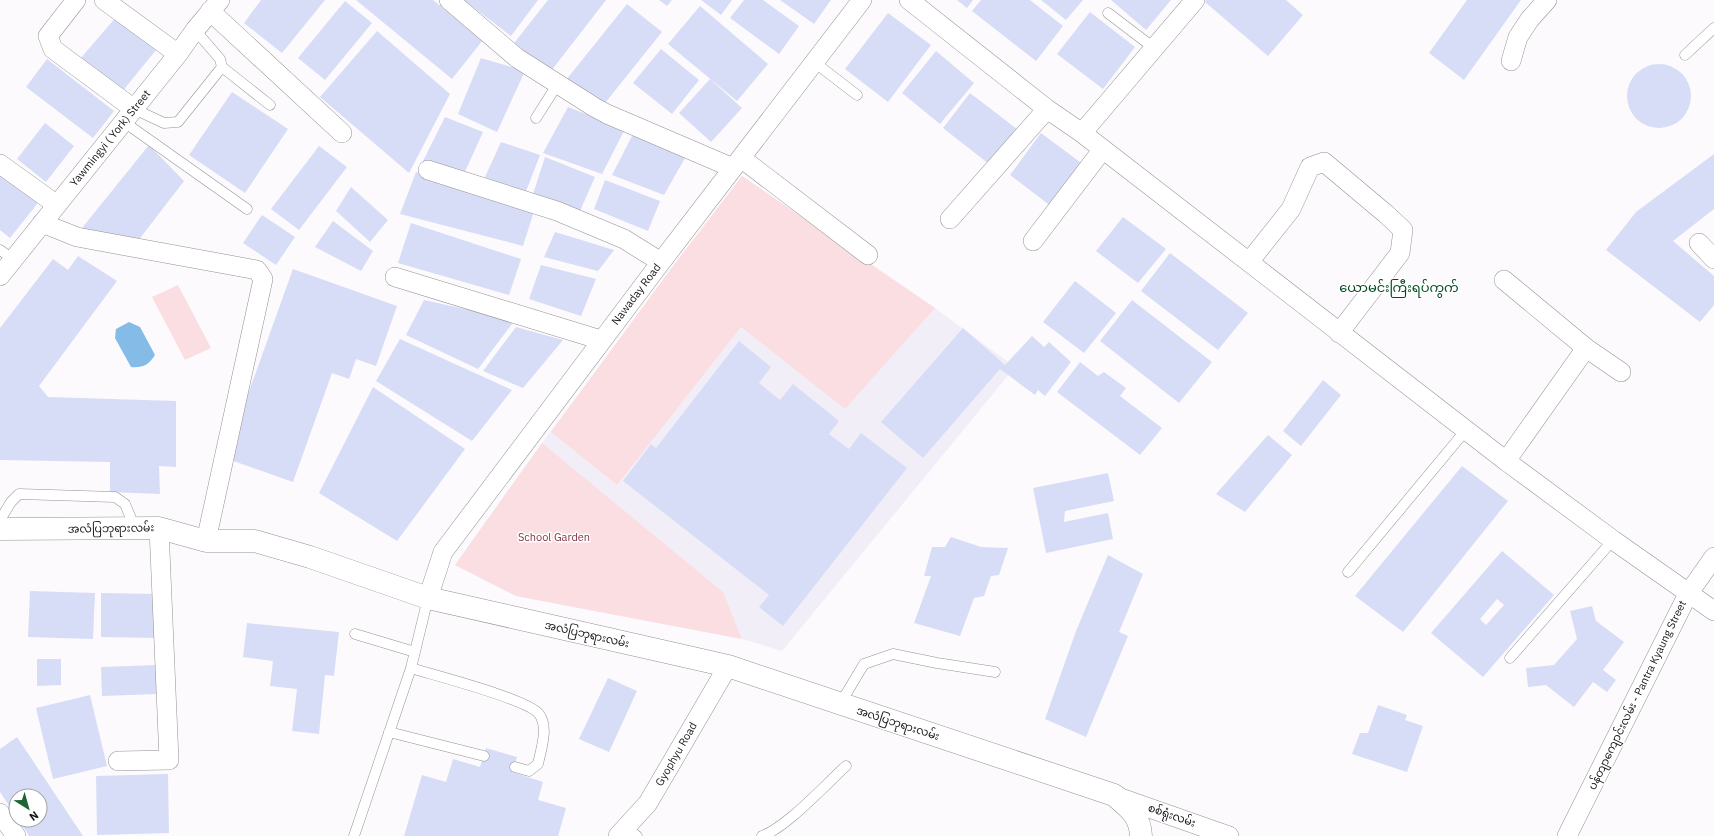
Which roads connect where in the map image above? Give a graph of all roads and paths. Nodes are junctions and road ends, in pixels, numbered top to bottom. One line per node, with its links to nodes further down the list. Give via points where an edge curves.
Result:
1 (76, 0): 22 (street, via 48,36 49,43)
2 (104, 0): 13 (street)
3 (449, 0): 18 (street, via 517,58)
4 (862, 0): 15 (street, Nawaday Road)
5 (909, 0): 21 (street)
6 (1195, 0): 12 (street)
7 (1547, 0): 16 (street, via 1530,18 1518,37)
8 (215, 5): 11 (street, Yawmingyi ( York) Street); 25 (street)
9 (1108, 13): 12 (lane)
10 (1714, 28): 14 (lane)
11 (194, 30): 13 (street, Yawmingyi ( York) Street); 17 (lane, via 220,59)
12 (1154, 48): 24 (street)
13 (178, 54): 22 (street, Yawmingyi ( York) Street)
14 (1685, 55)
15 (814, 62): 19 (lane); 27 (street, Nawaday Road)
16 (1511, 62)
17 (222, 67): 20 (lane); 22 (lane, via 178,122 164,123)
18 (557, 85): 23 (lane); 27 (street, via 607,114)
19 (857, 95)
20 (270, 105)
21 (1047, 109): 24 (street); 32 (street)
22 (129, 115): 30 (street, Yawmingyi ( York) Street); 31 (lane)
23 (536, 118)
24 (1082, 133): 26 (street)
25 (342, 134)
26 (1103, 149): 34 (street); 40 (street)
27 (737, 163): 37 (street); 39 (street, Nawaday Road)
28 (0, 164): 30 (street)
29 (428, 170): 39 (street, via 558,211 624,239)
30 (57, 205): 33 (street, Yawmingyi ( York) Street)
31 (247, 209)
32 (950, 218)
33 (42, 223): 36 (street, Yawmingyi ( York) Street); 55 (street, via 77,237 257,270 260,273 263,279)
34 (1033, 241)
35 (1699, 243): 38 (street)
36 (7, 254): 41 (street, Yawmingyi ( York) Street)
37 (868, 255)
38 (1714, 259)
39 (660, 262): 45 (street, Nawaday Road)
40 (1249, 262): 44 (street); 44 (street, via 1291,209 1310,167 1324,162 1403,230 1400,253)
41 (0, 276)
42 (395, 277): 45 (street)
43 (1504, 280): 46 (street)
44 (1339, 333): 48 (street)
45 (601, 340): 59 (street, Nawaday Road, via 443,552)
46 (1586, 348): 47 (street); 49 (street)
47 (1621, 372)
48 (1466, 430): 49 (street); 57 (lane)
49 (1506, 461): 54 (street)
50 (0, 520): 51 (lane, via 19,494 115,497 125,504)
51 (135, 528): 52 (main road, အလံပြဘုရားလမ်း); 53 (main road, အလံပြဘုရားလမ်း)
52 (160, 528): 55 (main road, အလံပြဘုရားလမ်း); 70 (street, via 169,760)
53 (0, 529)
54 (1613, 540): 58 (street); 63 (lane)
55 (206, 541): 59 (main road, အလံပြဘုရားလမ်း, via 255,540 310,556)
56 (1714, 557): 58 (street, ပန်တျာကျောင်းလမ်း - Pantra Kyaung Street)
57 (1348, 572)
58 (1688, 594): 60 (street); 81 (street, ပန်တျာကျောင်းလမ်း - Pantra Kyaung Street)
59 (428, 598): 62 (lane); 64 (main road, အလံပြဘုရားလမ်း)
60 (1714, 611)
61 (354, 634): 62 (lane)
62 (415, 652): 65 (lane)
63 (1510, 658)
64 (728, 666): 67 (main road, အလံပြဘုရားလမ်း); 75 (street, Gyophyu Road, via 648,803)
65 (411, 668): 68 (lane); 72 (lane, via 521,702 539,714 545,732 538,764 529,771)
66 (995, 672): 67 (lane, via 893,654 864,664)
67 (840, 704): 73 (main road, အလံပြဘုရားလမ်း)
68 (389, 732): 69 (lane); 77 (lane)
69 (484, 756)
70 (118, 761)
71 (846, 766): 78 (lane, via 800,809 770,833)
72 (515, 767)
73 (1114, 795): 79 (main road, အလံပြဘုရားလမ်း, via 1130,809 1140,824); 80 (street, စစ်ရုံးလမ်း)
74 (0, 813): 76 (street)
75 (627, 833)
76 (10, 834)
77 (354, 836)
78 (762, 836)
79 (1141, 836)
80 (1229, 836)
81 (1567, 836)

